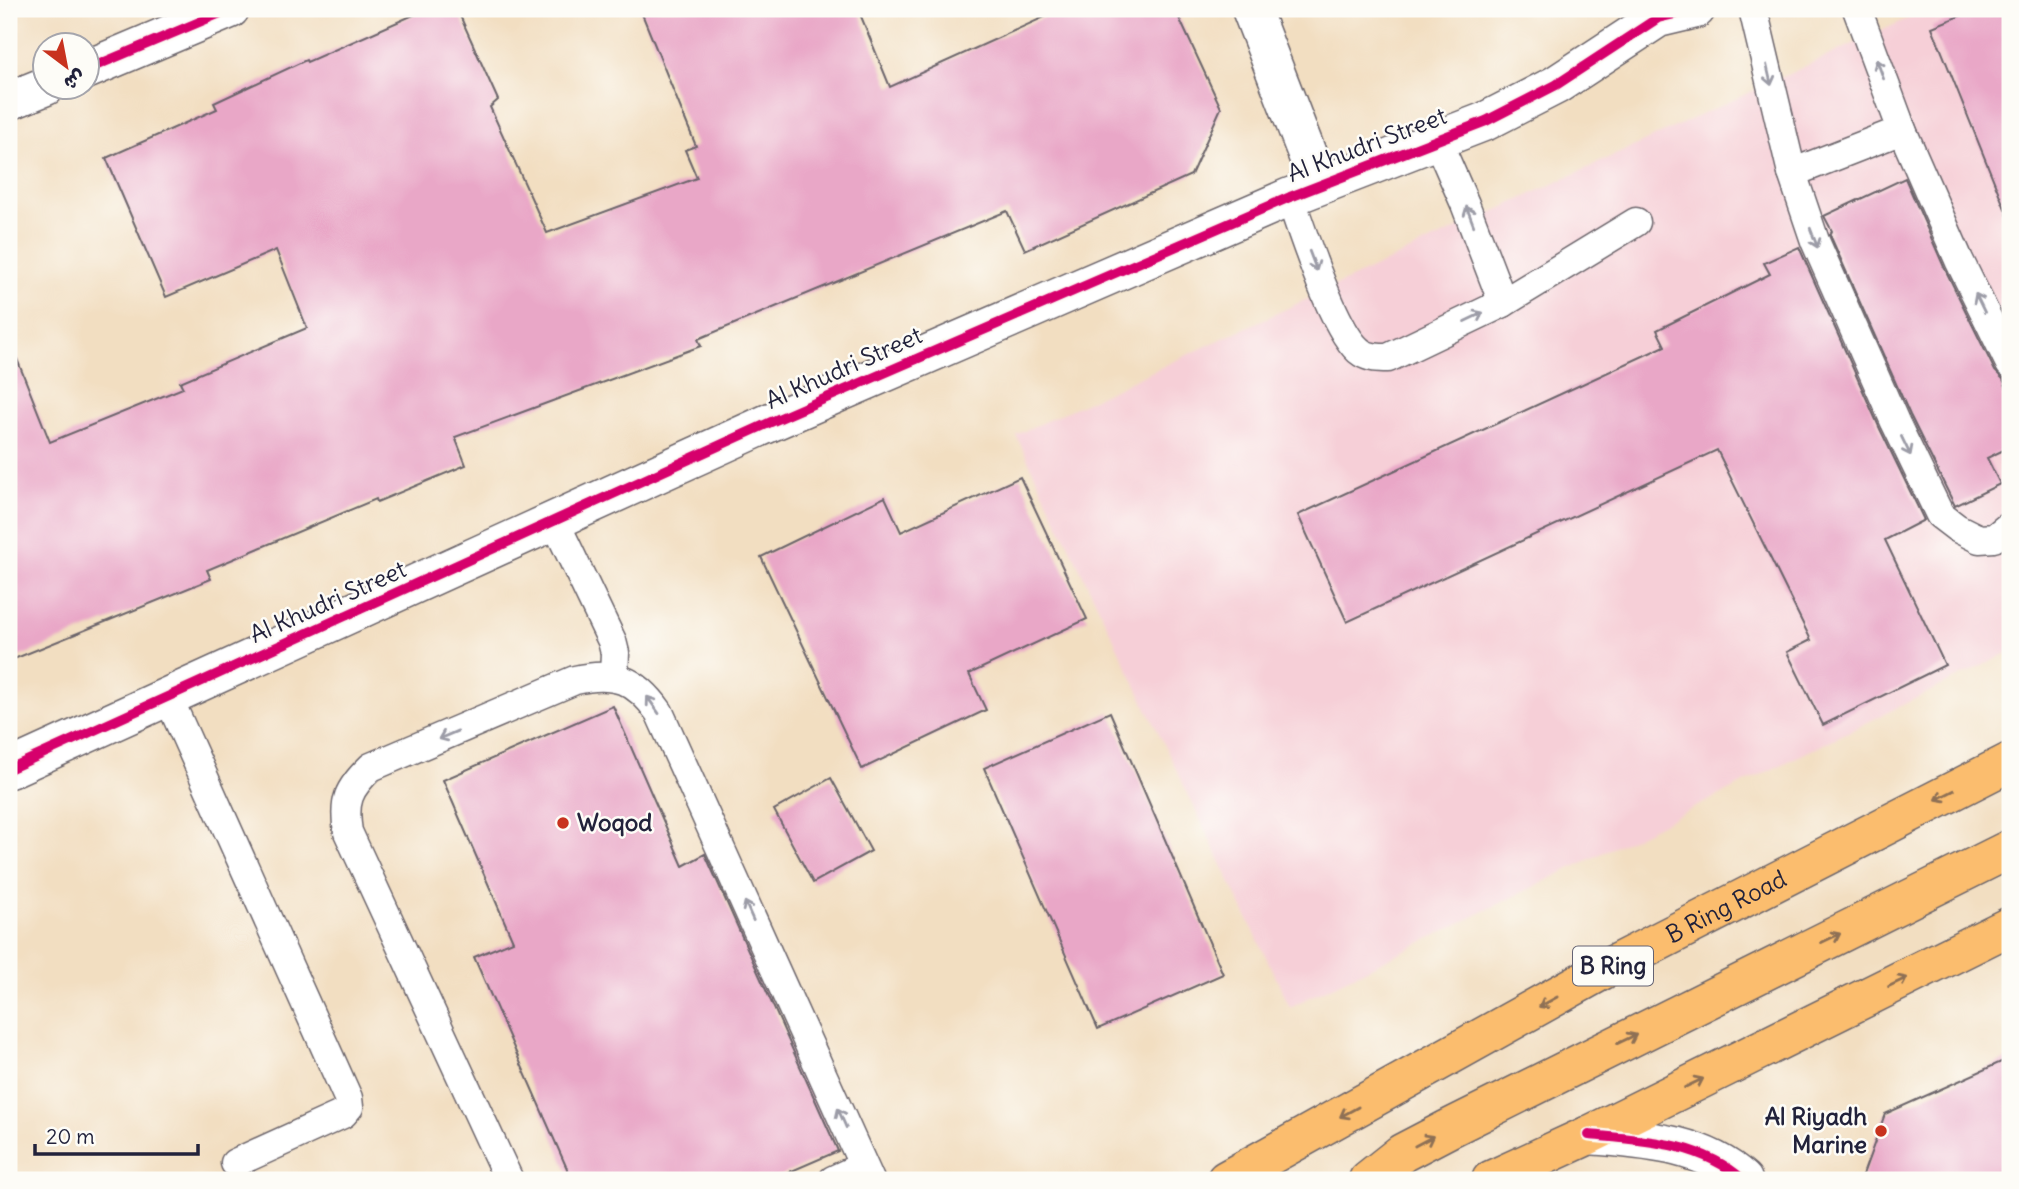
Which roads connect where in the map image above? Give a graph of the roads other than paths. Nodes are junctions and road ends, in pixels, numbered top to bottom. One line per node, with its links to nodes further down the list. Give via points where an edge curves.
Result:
1 (230, 9): 6 (street)
2 (1251, 9): 12 (street)
3 (1696, 9): 10 (street, Al Khudri Street, via 1658,18 1556,85)
4 (1753, 9): 11 (lane, one-way to 11)
5 (1857, 9): 9 (lane, one-way to 5)
6 (102, 62)
7 (32, 92): 8 (street)
8 (9, 102)
9 (1902, 130): 11 (lane); 15 (lane, one-way to 9)
10 (1437, 140): 12 (street, Al Khudri Street); 14 (lane, one-way to 10)
11 (1792, 173): 17 (lane, one-way to 17, via 1815,241 1940,515 1979,538 1994,538)
12 (1304, 191): 14 (lane, one-way to 14, via 1345,337 1360,352 1388,358); 16 (street, Al Khudri Street, via 783,417)
13 (1636, 222): 14 (lane)
14 (1503, 303)
15 (2010, 364)
16 (555, 522): 18 (lane, via 611,641); 19 (street, Al Khudri Street)
17 (2010, 525)
18 (614, 676): 26 (lane, one-way to 18, via 668,731 648,696); 27 (lane, one-way to 27, via 575,680 371,767 348,796 348,832)
19 (168, 697): 21 (street, Al Khudri Street); 25 (lane, via 348,1098 349,1107 343,1114)
20 (2009, 761): 29 (main road, B Ring Road / B Ring, one-way to 29, via 1603,971)
21 (9, 769)
22 (2010, 849): 30 (main road, one-way to 22, via 1402,1153 1448,1129)
23 (2010, 926): 24 (main road, one-way to 23)
24 (1589, 1135): 31 (main road); 32 (street, via 1664,1142 1730,1168)
25 (235, 1163)
26 (867, 1173): 28 (lane)
27 (509, 1180)
28 (833, 1180)
29 (1226, 1180)
30 (1368, 1180)
31 (1491, 1180)
32 (1743, 1180)

